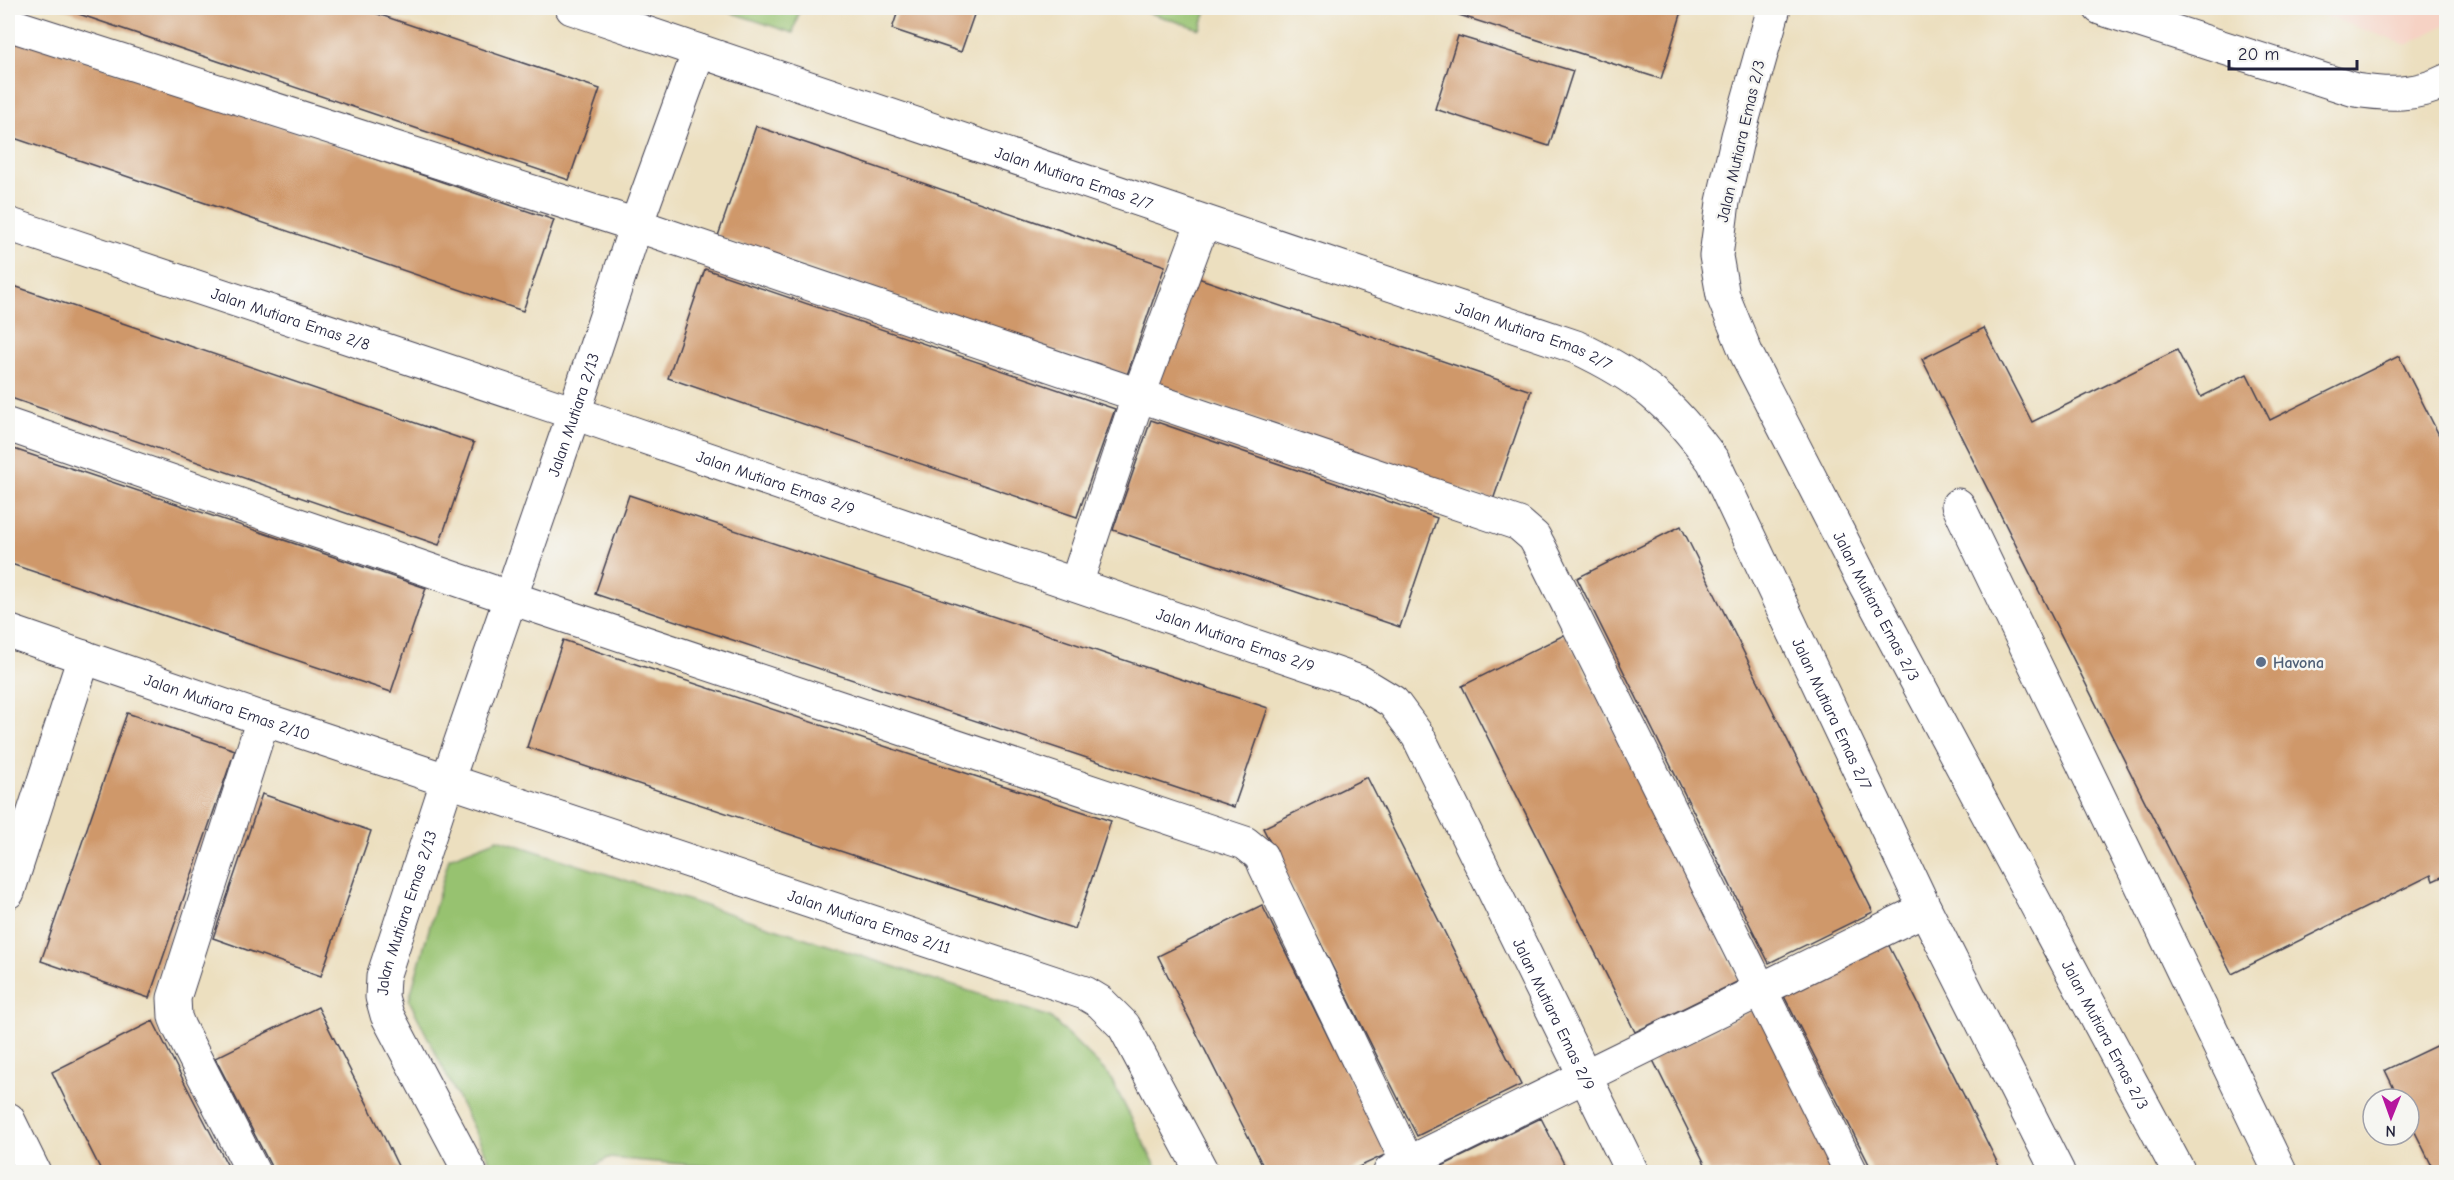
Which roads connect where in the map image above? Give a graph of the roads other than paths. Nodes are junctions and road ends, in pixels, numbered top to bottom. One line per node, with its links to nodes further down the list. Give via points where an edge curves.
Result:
1 (572, 8): 5 (street, Jalan Mutiara Emas 2/7)
2 (2100, 8): 6 (street, via 2355,90 2386,95 2415,92)
3 (1774, 12): 33 (street, Jalan Mutiara Emas 2/3, via 1723,202 1716,256 1724,296 1747,355 1860,575)
4 (8, 24): 9 (street)
5 (699, 51): 7 (street, Jalan Mutiara Emas 2/7); 9 (street, Jalan Mutiara 2/13)
6 (2446, 81)
7 (1203, 222): 10 (street); 21 (street, Jalan Mutiara Emas 2/7, via 1576,347 1611,364 1666,403 1713,461)
8 (8, 224): 11 (street, Jalan Mutiara Emas 2/8)
9 (636, 225): 10 (street); 11 (street, Jalan Mutiara 2/13)
10 (1138, 397): 14 (street); 22 (street, via 1509,520 1527,530 1539,546)
11 (574, 413): 14 (street, Jalan Mutiara Emas 2/9); 15 (street, Jalan Mutiara 2/13)
12 (8, 425): 15 (street)
13 (1959, 505): 34 (street)
14 (1076, 584): 23 (street, Jalan Mutiara Emas 2/9, via 1360,682 1393,702 1418,736)
15 (511, 598): 19 (street, Jalan Mutiara 2/13); 25 (street, via 1245,843 1261,856)
16 (8, 630): 17 (street, Jalan Mutiara Emas 2/10)
17 (84, 657): 18 (street, Jalan Mutiara Emas 2/10); 20 (street)
18 (263, 719): 19 (street, Jalan Mutiara Emas 2/10); 27 (street, via 174,998 175,1017)
19 (448, 779): 28 (street, Jalan Mutiara Emas 2/13, via 383,977 382,997 387,1016); 29 (street, Jalan Mutiara Emas 2/11, via 1085,993 1124,1026)
20 (8, 892)
21 (1925, 909): 22 (street); 32 (street, Jalan Mutiara Emas 2/7)
22 (1761, 990): 23 (street); 31 (street)
23 (1586, 1076): 25 (street); 30 (street, Jalan Mutiara Emas 2/9)
24 (8, 1119): 26 (street)
25 (1403, 1170)
26 (34, 1173)
27 (253, 1173)
28 (470, 1173)
29 (1202, 1173)
30 (1632, 1173)
31 (1851, 1173)
32 (2058, 1173)
33 (2178, 1173)
34 (2280, 1173)

